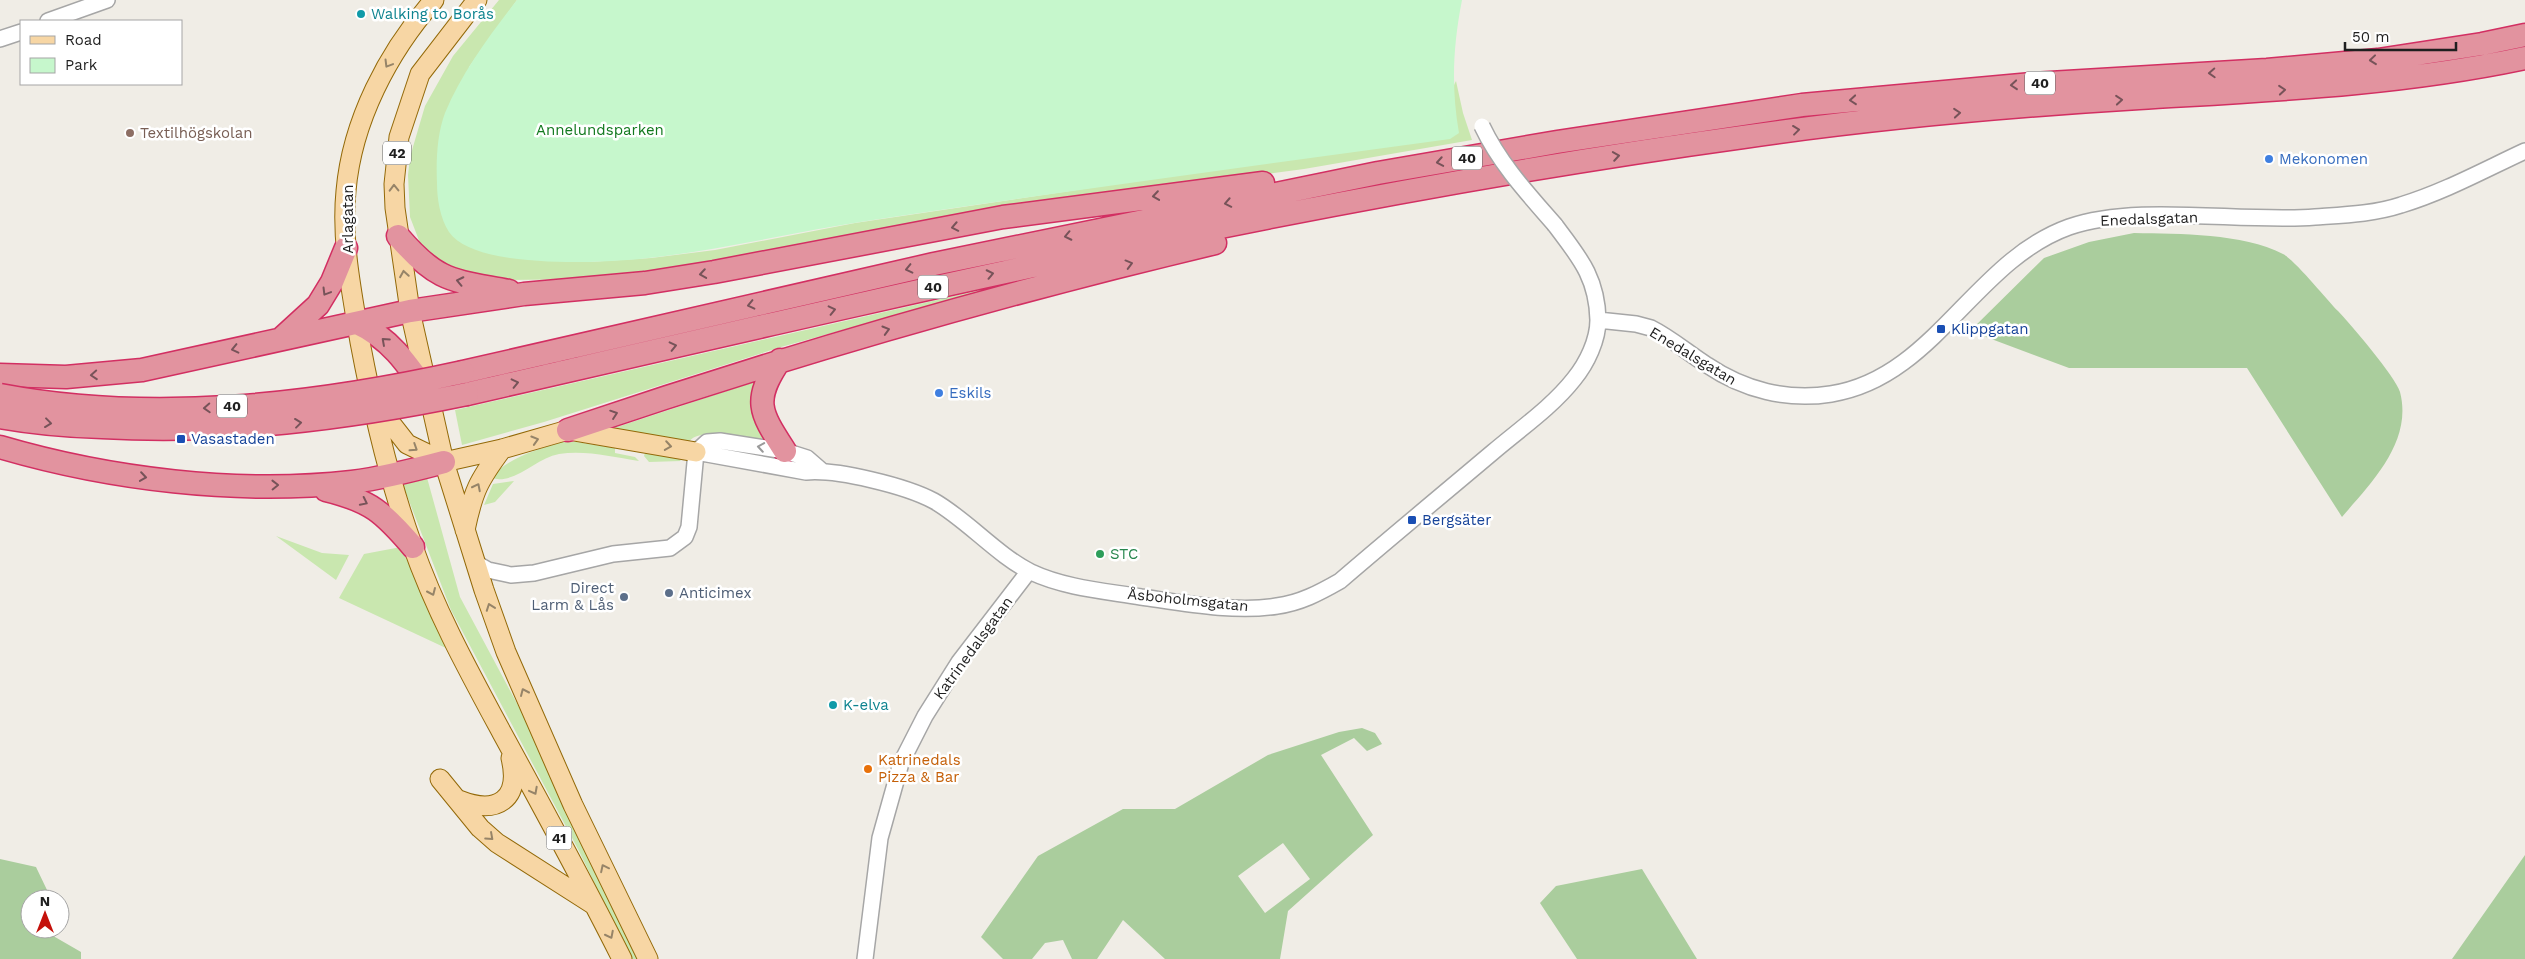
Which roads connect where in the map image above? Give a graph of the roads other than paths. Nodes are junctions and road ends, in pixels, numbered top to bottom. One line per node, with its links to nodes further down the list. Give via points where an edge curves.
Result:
1 (107, 0): 6 (street)
2 (414, 0): 7 (main road)
3 (434, 0): 7 (main road, Arlagatan)
4 (462, 0): 12 (main road, via 426,55)
5 (478, 0): 12 (main road, 42)
6 (51, 20)
7 (415, 23): 18 (main road, Arlagatan, one-way to 18, via 384,71 358,132 346,191)
8 (20, 32): 10 (street)
9 (2525, 35): 15 (highway, 40, one-way to 15, via 2378,60 2032,84 1802,105)
10 (0, 39)
11 (2525, 58): 16 (highway, 40, one-way to 11, via 1568,163 1840,124 2136,98 2268,92 2379,82)
12 (420, 74): 17 (main road, 42, one-way to 12, via 394,184 399,138)
13 (1482, 126): 21 (street, Åsboholmsgatan, bridge, via 1517,182 1585,264 1595,296)
14 (2525, 151): 21 (street, Enedalsgatan, via 2443,190 2399,206 2314,218 2139,217 2096,220 2070,227 2028,247 1982,286 1903,365 1868,384 1830,395 1788,395 1738,384 1650,328)
15 (1378, 173): 19 (highway, one-way to 19, via 1250,184 1003,217 714,272 645,283); 26 (highway, 40, one-way to 26, via 934,264)
16 (1402, 192): 24 (highway, one-way to 16); 26 (highway, 40, one-way to 16)
17 (398, 236): 19 (highway, one-way to 17, via 438,275); 20 (main road, 42, one-way to 17)
18 (346, 248): 22 (main road, Arlagatan); 23 (highway, one-way to 23, via 318,305)
19 (524, 294): 20 (highway)
20 (410, 311): 22 (highway); 27 (main road, 41)
21 (1598, 320): 43 (street, Åsboholmsgatan, via 1588,355 1556,398 1340,581 1313,596 1275,607 1226,607 1065,584)
22 (357, 323): 23 (highway); 27 (highway, one-way to 22, via 397,351 373,330); 29 (main road, Arlagatan / 41)
23 (283, 338): 25 (highway, one-way to 25, via 142,370 66,377)
24 (780, 360): 31 (highway, one-way to 24); 34 (highway, via 764,386 762,407 770,428)
25 (0, 375)
26 (465, 383): 28 (highway, 40, one-way to 28, bridge, via 202,409 70,404); 30 (highway, 40, one-way to 26, bridge, via 68,426 205,430 280,425 350,416)
27 (428, 394): 36 (main road, 41)
28 (0, 395)
29 (372, 398): 36 (main road, one-way to 36, via 407,444); 38 (main road, 41)
30 (0, 417)
31 (568, 430): 33 (main road, one-way to 31); 35 (main road, one-way to 35)
32 (0, 447): 39 (highway, one-way to 39, via 95,470 154,478 250,486)
33 (502, 450): 36 (main road); 40 (main road, one-way to 33, via 473,495)
34 (785, 451): 35 (street, Åsboholmsgatan, one-way to 35, via 720,441 707,442); 37 (street, Åsboholmsgatan, via 807,458)
35 (696, 452): 37 (street, Åsboholmsgatan, via 806,472); 42 (street, via 691,518 685,536 670,548 613,554 534,573 511,575 488,570)
36 (444, 462): 38 (highway); 40 (main road, 41)
37 (822, 470): 43 (street, Åsboholmsgatan, via 904,488 934,501)
38 (388, 476): 39 (highway); 41 (main road, 41)
39 (300, 485): 41 (highway, one-way to 41, via 367,503 391,522)
40 (465, 532): 42 (main road, 41)
41 (412, 547): 44 (main road, 41, one-way to 44, via 456,646)
42 (474, 562): 49 (main road, 41, one-way to 42, via 573,805 506,652)
43 (1029, 571): 50 (street, Katrinedalsgatan, via 959,662 925,716 901,763 880,838)
44 (507, 742): 46 (main road, via 515,774 510,794 488,807); 47 (main road, 41, one-way to 47)
45 (440, 779): 46 (main road)
46 (459, 800): 47 (main road, one-way to 47, via 480,828 497,843)
47 (595, 905): 48 (main road, 41, one-way to 48)
48 (622, 959)
49 (648, 959)
50 (865, 959)

